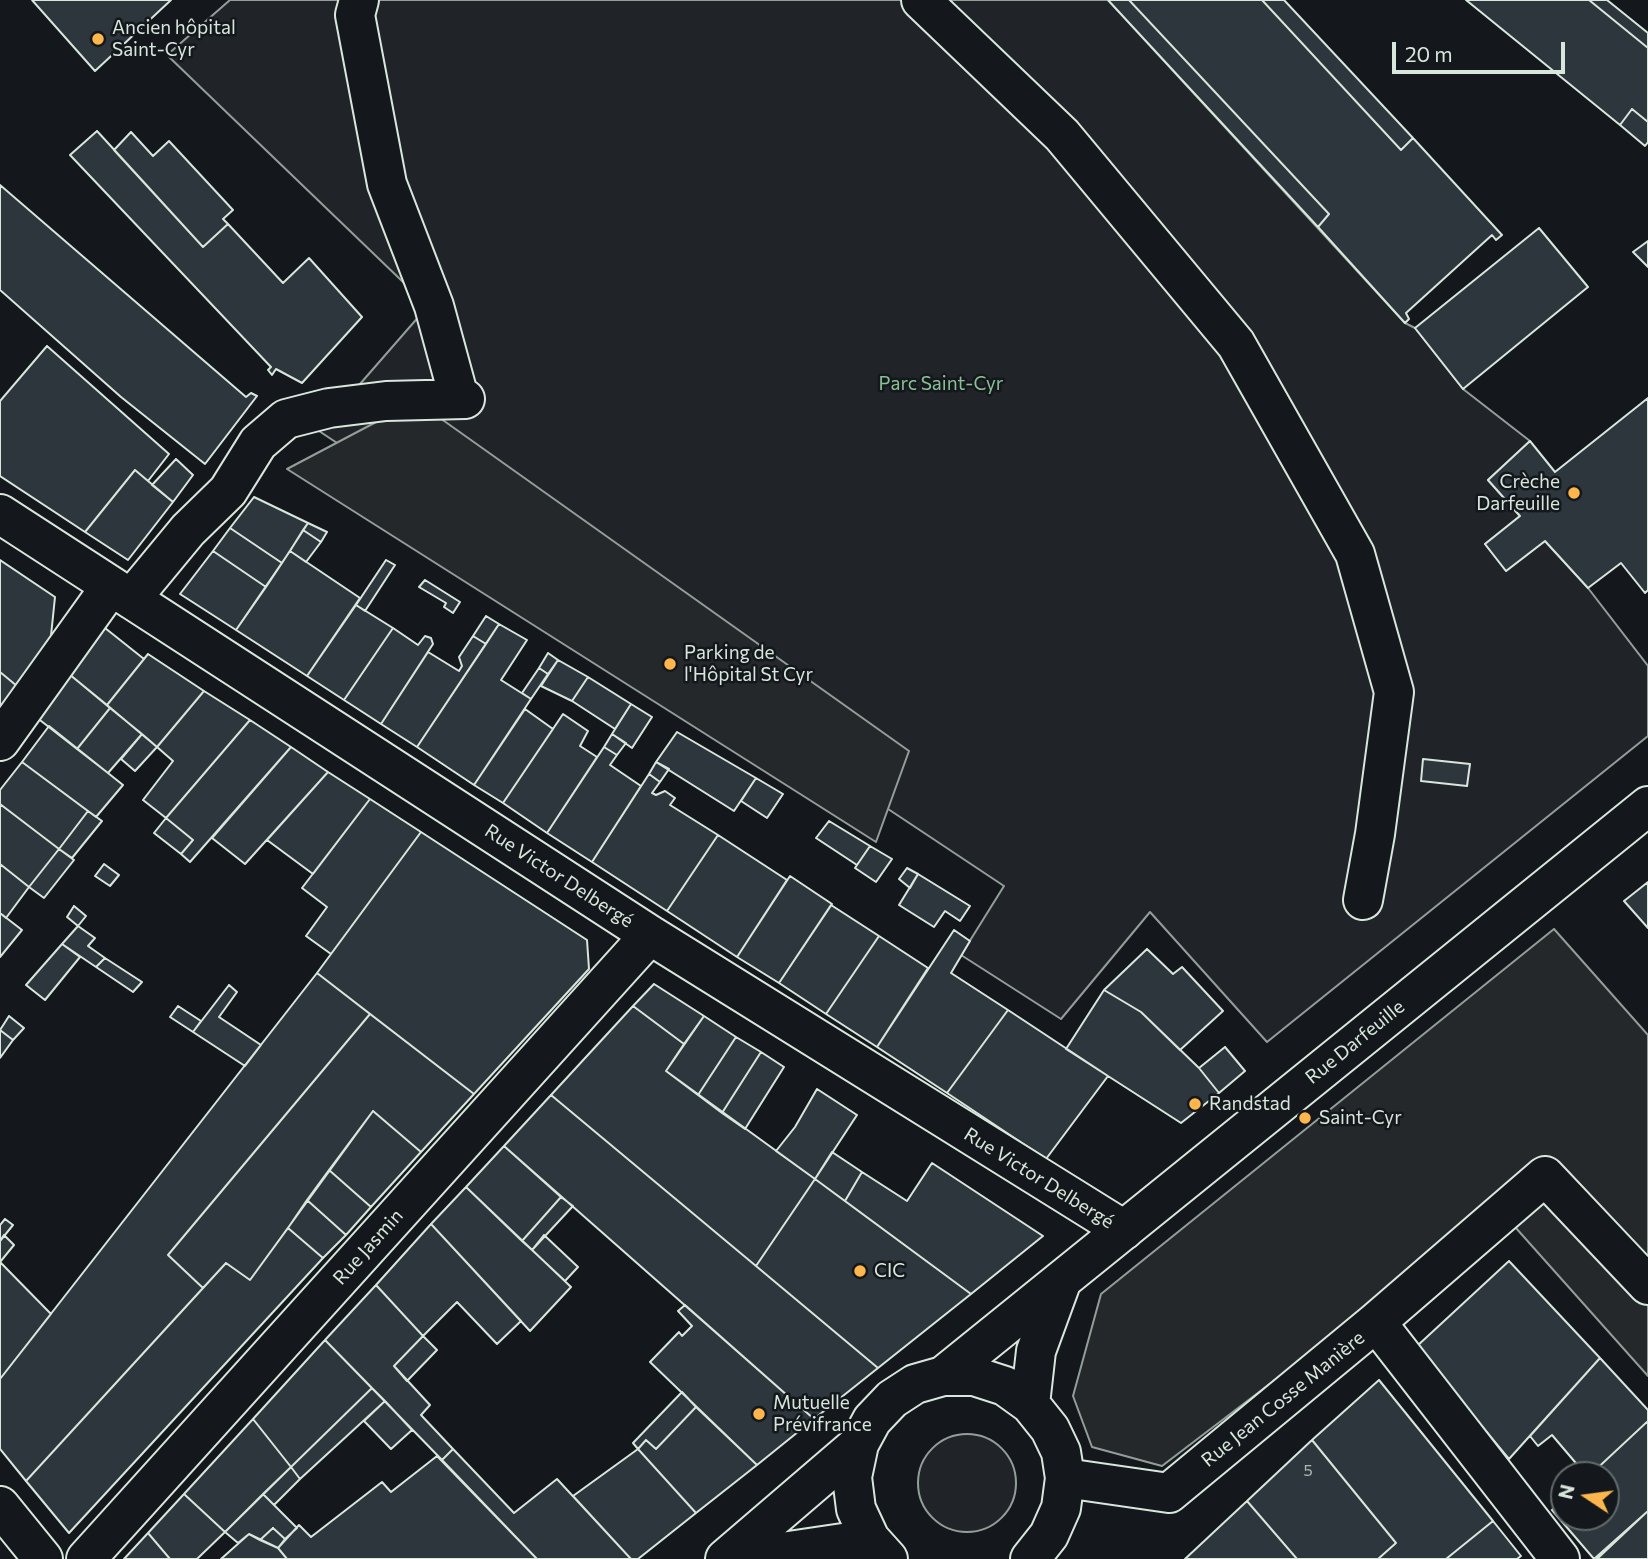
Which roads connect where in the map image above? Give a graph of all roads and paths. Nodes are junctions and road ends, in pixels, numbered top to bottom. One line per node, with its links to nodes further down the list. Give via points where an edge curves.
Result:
1 (359, 0): 4 (street, via 355,15 387,184 434,306 458,394 465,399 386,401 286,419 258,443 228,491)
2 (921, 0): 7 (street, via 1062,135 1236,344 1355,554 1394,692)
3 (0, 514): 4 (street, Rue Victor Delbergé)
4 (121, 593): 5 (street); 8 (street, Rue Victor Delbergé)
5 (0, 741)
6 (1648, 806): 9 (street, Rue Darfeuille)
7 (1363, 900)
8 (650, 935): 9 (street, Rue Victor Delbergé); 20 (street, Rue Jasmin)
9 (1124, 1230): 10 (street, Rue Darfeuille)
10 (1062, 1278): 13 (street, Rue Darfeuille); 14 (street, via 1035,1351)
11 (1648, 1285): 12 (street, via 1545,1176)
12 (1376, 1322): 16 (street, Rue Jean Cosse Manière, via 1169,1493); 24 (street, Rue Jean Cosse Manière)
13 (943, 1376): 14 (street, via 974,1376 1005,1386); 15 (street, via 915,1384 892,1399 872,1420)
14 (1030, 1404): 16 (street, via 1050,1429)
15 (859, 1444): 18 (street, via 852,1477 856,1509); 21 (street)
16 (1065, 1478): 23 (street, via 1061,1508)
17 (0, 1506): 19 (street)
18 (878, 1549): 22 (street)
19 (43, 1559)
20 (86, 1559)
21 (725, 1559)
22 (735, 1559)
23 (1031, 1559)
24 (1560, 1559)

